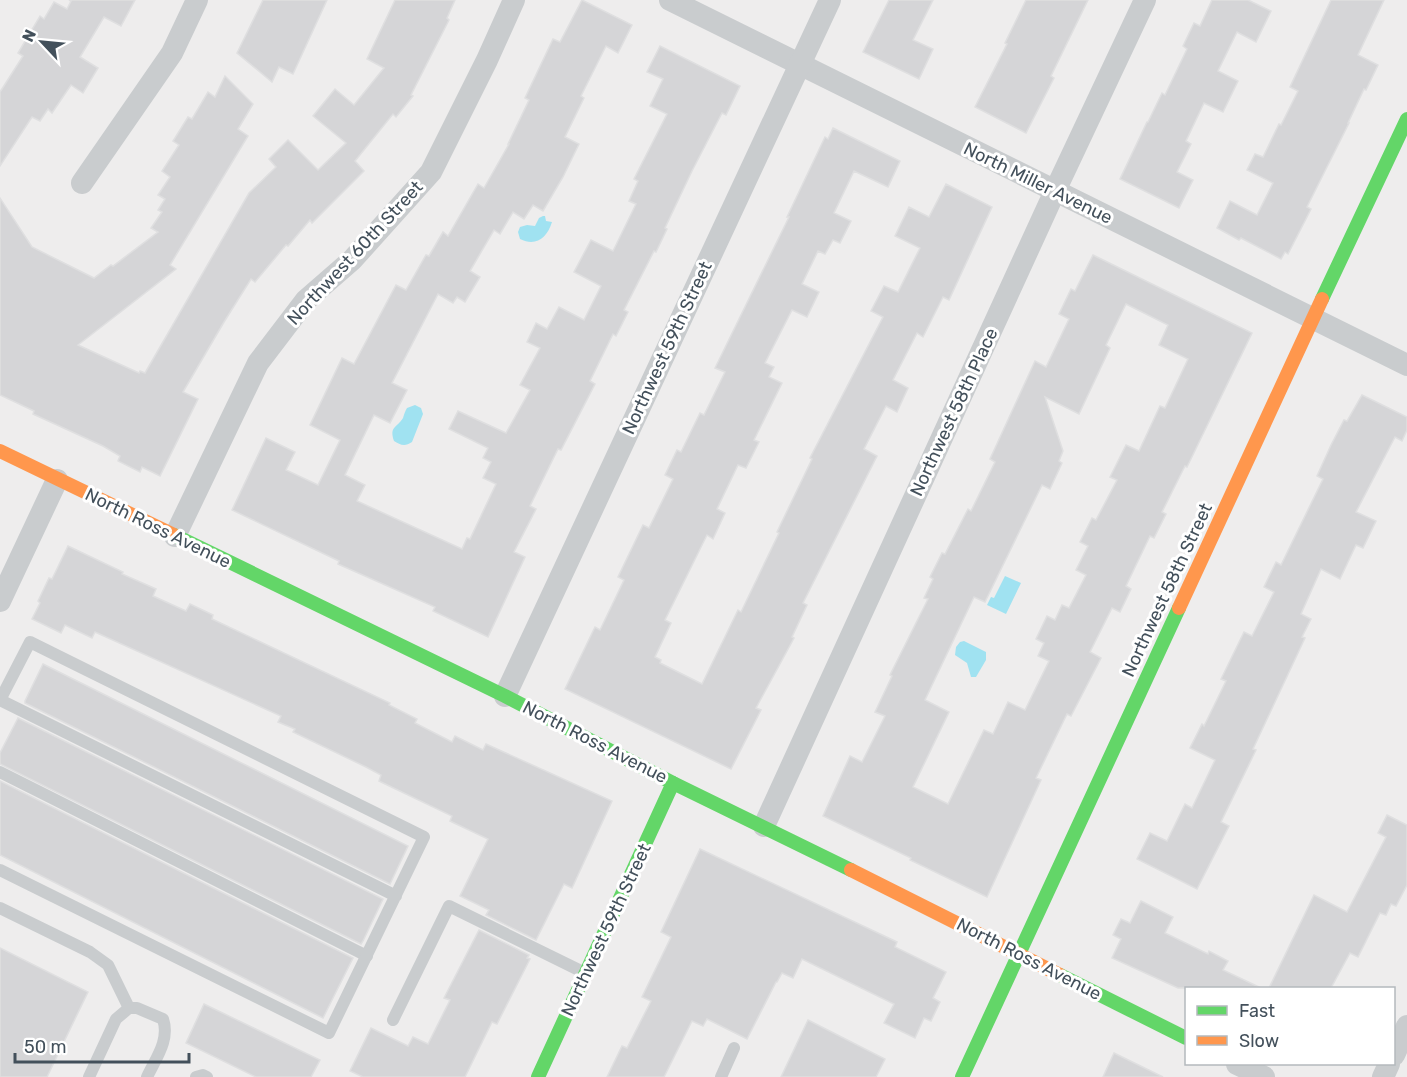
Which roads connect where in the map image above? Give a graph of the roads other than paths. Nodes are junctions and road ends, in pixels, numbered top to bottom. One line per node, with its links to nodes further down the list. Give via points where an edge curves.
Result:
1 (197, 0): 8 (street, via 172,53)
2 (514, 0): 14 (street, Northwest 60th Street, via 430,172 352,260 306,300 258,363)
3 (670, 0): 6 (street, North Miller Avenue)
4 (830, 0): 6 (street, Northwest 59th Street)
5 (1145, 0): 9 (street, Northwest 58th Place)
6 (799, 65): 9 (street, North Miller Avenue); 16 (street, Northwest 59th Street)
7 (1407, 119): 10 (street, Northwest 58th Street)
8 (82, 183)
9 (1055, 191): 10 (street, North Miller Avenue); 19 (street, Northwest 58th Place)
10 (1312, 319): 11 (street, North Miller Avenue); 23 (street, Northwest 58th Street)
11 (1407, 365)
12 (0, 451): 13 (street, North Ross Avenue)
13 (57, 480): 14 (street, North Ross Avenue); 15 (street)
14 (175, 536): 16 (street, North Ross Avenue)
15 (2, 591)
16 (505, 696): 18 (street, North Ross Avenue)
17 (0, 772): 24 (lane)
18 (673, 783): 19 (street, North Ross Avenue); 25 (street, Northwest 59th Street)
19 (764, 825): 23 (street, North Ross Avenue)
20 (0, 870): 24 (lane, via 329,1033)
21 (396, 896): 21 (lane, via 424,837 30,642 0,700); 24 (lane)
22 (0, 908): 26 (lane, via 90,952 108,965)
23 (1019, 954): 29 (street, North Ross Avenue); 39 (street, Northwest 58th Street)
24 (367, 956)
25 (586, 974): 27 (lane, via 449,906); 37 (street, Northwest 59th Street)
26 (129, 1008): 33 (lane, via 116,1019); 34 (lane, via 163,1019 166,1029)
27 (393, 1020)
28 (1407, 1026): 31 (street)
29 (1185, 1037)
30 (734, 1048): 38 (lane)
31 (1395, 1053)
32 (1239, 1065): 40 (street)
33 (89, 1077)
34 (147, 1077)
35 (196, 1077): 36 (lane)
36 (207, 1077)
37 (538, 1077)
38 (721, 1077)
39 (962, 1077)
40 (1264, 1077)

